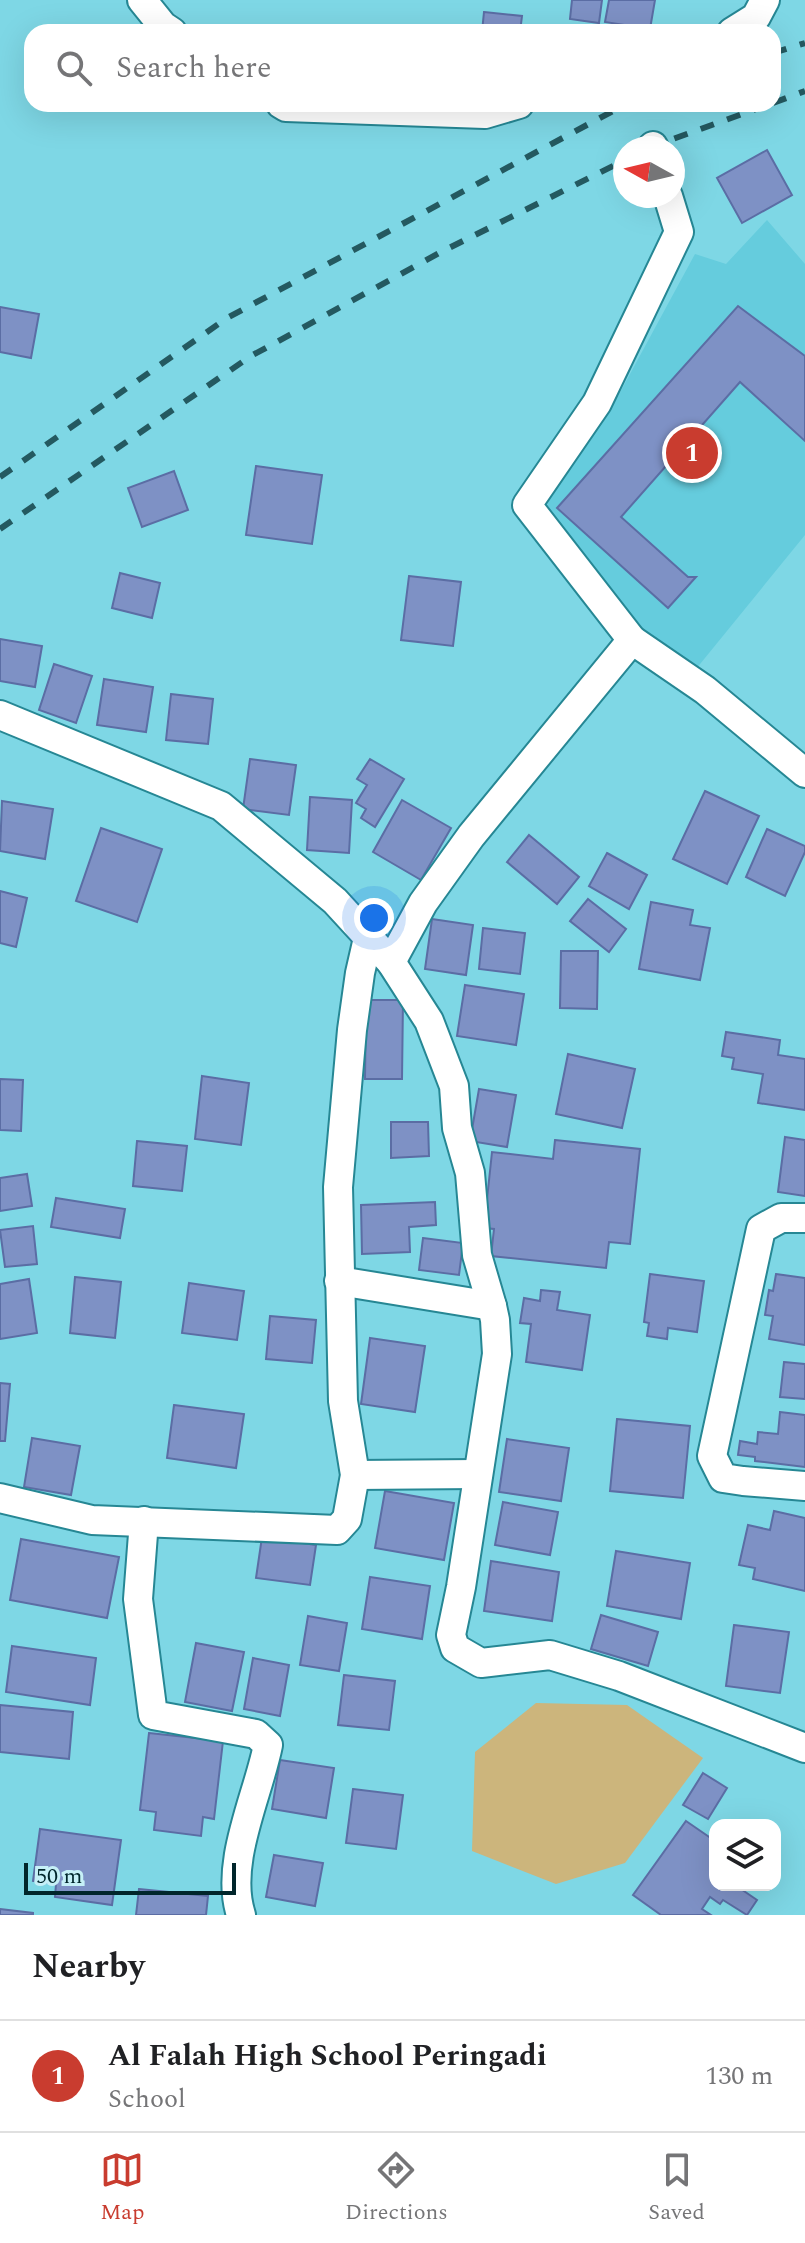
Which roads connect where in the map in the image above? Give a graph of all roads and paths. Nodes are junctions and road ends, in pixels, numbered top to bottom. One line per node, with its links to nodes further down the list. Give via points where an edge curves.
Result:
1 (142, 0): 3 (street)
2 (765, 0): 4 (street, via 756,17)
3 (161, 24)
4 (745, 24)
5 (428, 112): 6 (street)
6 (492, 112)
7 (672, 208): 8 (street, via 679,232 597,403 527,505)
8 (632, 640): 10 (street, via 705,690); 12 (street, via 471,836 423,903)
9 (0, 715): 11 (street, via 221,806 335,901)
10 (805, 773)
11 (368, 938): 12 (street); 14 (street, via 352,1030 338,1187)
12 (391, 962): 15 (street, via 429,1021 454,1086 457,1128 470,1173 477,1255)
13 (805, 1218): 18 (street, via 781,1218 761,1229 712,1456 723,1478)
14 (339, 1281): 15 (street); 17 (street, via 343,1401)
15 (492, 1306): 16 (street, via 497,1354)
16 (478, 1474): 17 (street); 21 (street, via 451,1635 455,1648 481,1663 550,1655)
17 (355, 1475): 20 (street, via 347,1519 337,1530)
18 (805, 1486)
19 (0, 1498): 20 (street, via 92,1520)
20 (144, 1521): 22 (street, via 138,1599 153,1715 256,1734 268,1745 244,1825 236,1882)
21 (805, 1748)
22 (241, 1915)

